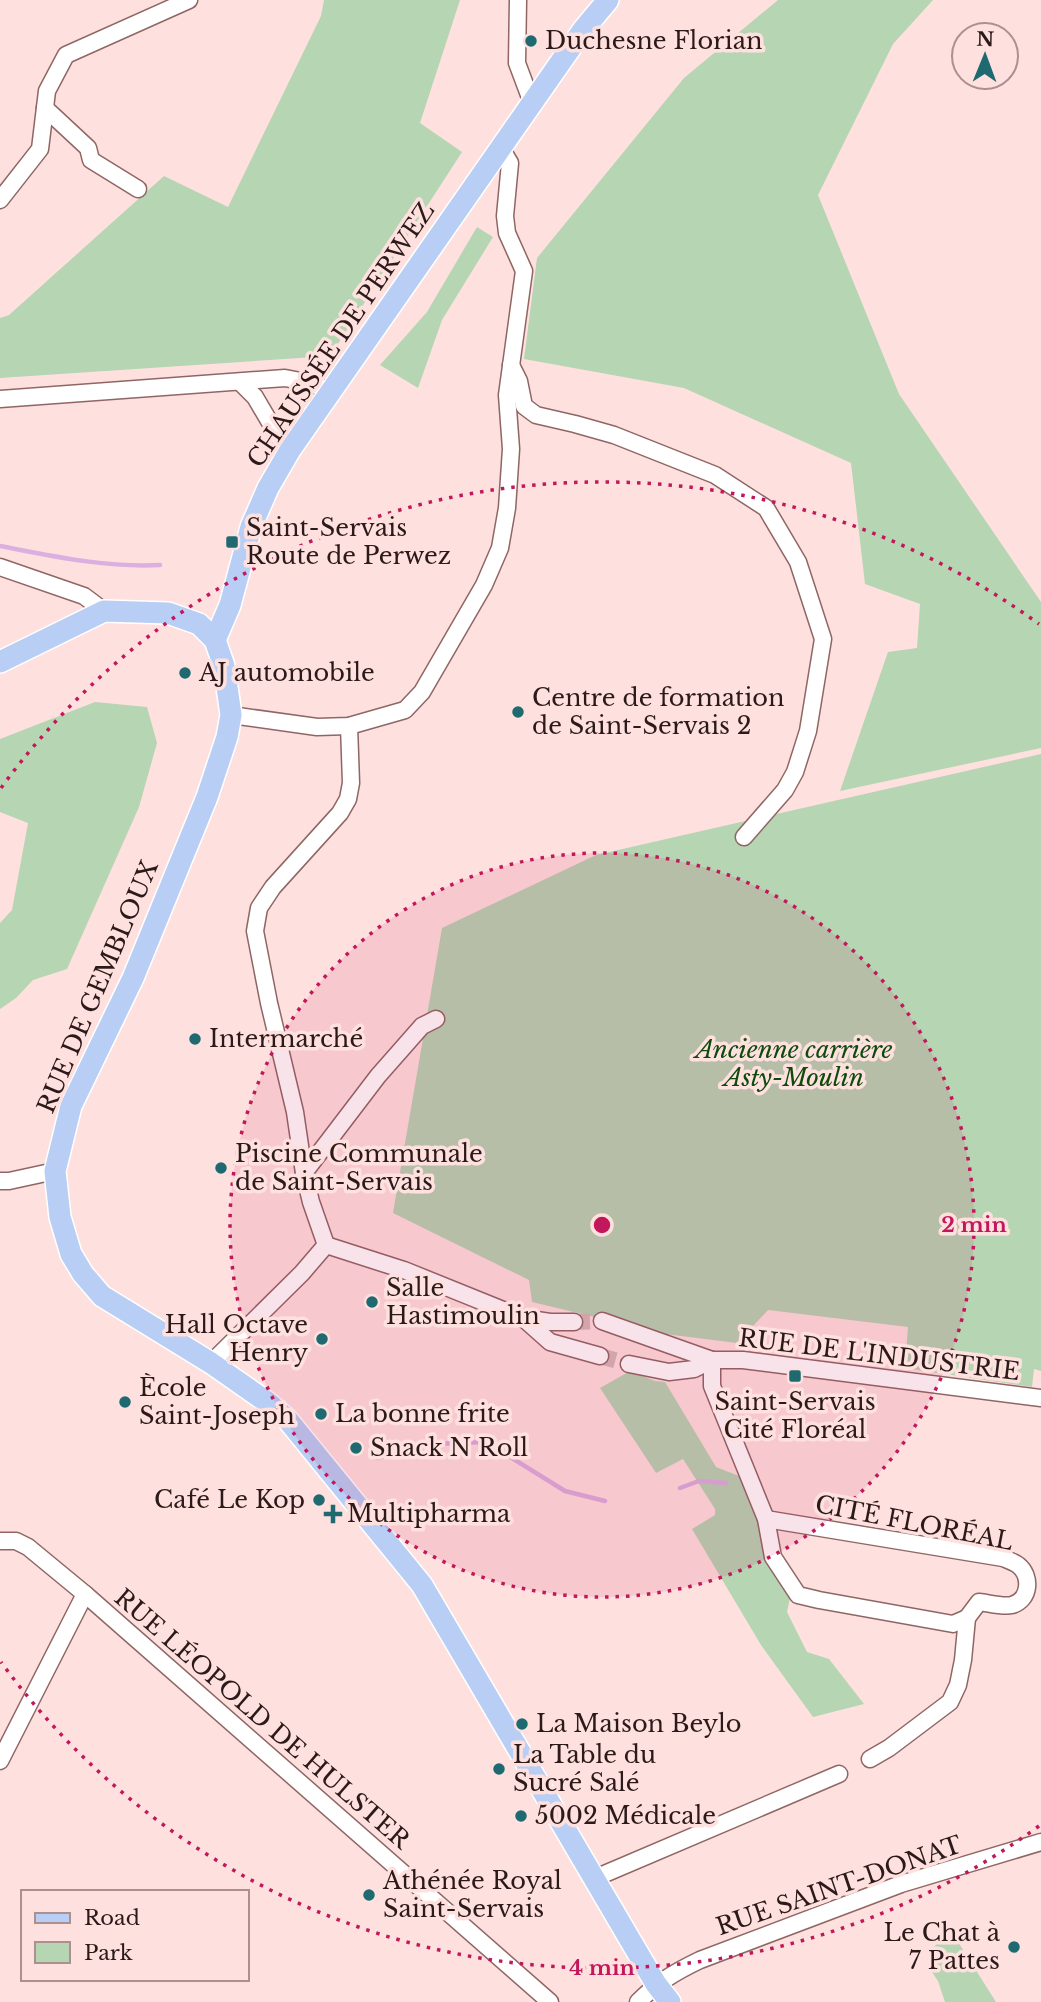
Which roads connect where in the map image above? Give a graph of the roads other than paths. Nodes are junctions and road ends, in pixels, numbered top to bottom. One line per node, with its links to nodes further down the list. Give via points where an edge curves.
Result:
1 (189, 0): 5 (street, via 66,55 50,83)
2 (518, 0): 4 (street, via 517,63)
3 (607, 0): 4 (main road, CHAUSSÉE DE PERWEZ)
4 (532, 103): 6 (main road, CHAUSSÉE DE PERWEZ)
5 (45, 108): 7 (street, via 88,148 91,160); 8 (street, via 40,149)
6 (501, 148): 9 (street, via 510,163 507,233 524,271); 11 (main road, CHAUSSÉE DE PERWEZ)
7 (138, 189)
8 (0, 200)
9 (511, 365): 19 (street, via 507,508 500,548 484,585 422,692 405,710); 20 (street, via 524,406 536,415 614,435 715,475 766,508 799,562 823,639 808,732 785,790)
10 (240, 382): 11 (street, via 285,378); 12 (street); 13 (street)
11 (330, 392): 13 (main road, CHAUSSÉE DE PERWEZ)
12 (0, 399)
13 (290, 450): 16 (main road, CHAUSSÉE DE PERWEZ, via 251,527 230,605)
14 (0, 566): 15 (street, via 83,596)
15 (104, 611): 16 (main road, via 168,613 199,624); 17 (main road)
16 (215, 640): 18 (main road, RUE DE GEMBLOUX, via 225,666)
17 (0, 662)
18 (231, 715): 19 (street, via 317,727); 22 (main road, RUE DE GEMBLOUX, via 207,797 139,965 71,1106)
19 (349, 726): 23 (street, via 348,799 273,887 259,908 255,931)
20 (744, 836)
21 (436, 1019): 23 (street, via 422,1026 378,1076)
22 (55, 1171): 24 (street); 31 (main road, RUE DE GEMBLOUX, via 60,1217 71,1254 93,1286)
23 (304, 1173): 25 (street)
24 (0, 1181)
25 (326, 1245): 26 (street, via 404,1270); 31 (street)
26 (523, 1318): 28 (street); 29 (street, via 550,1342)
27 (602, 1321): 30 (street, RUE DE L'INDUSTRIE)
28 (574, 1322)
29 (600, 1356)
30 (712, 1360): 32 (street, RUE DE L'INDUSTRIE, via 694,1369 669,1372); 33 (street, RUE DE L'INDUSTRIE, via 781,1364); 34 (street, CITÉ FLORÉAL, via 712,1386)
31 (211, 1363): 43 (main road, RUE DE GEMBLOUX, via 287,1419 422,1585)
32 (629, 1364)
33 (1041, 1398)
34 (766, 1519): 37 (street, CITÉ FLORÉAL, via 1003,1558 1020,1566); 38 (street, CITÉ FLORÉAL, via 772,1557 798,1595 953,1624)
35 (0, 1541): 36 (street, RUE LÉOPOLD DE HULSTER, via 27,1547)
36 (85, 1594): 40 (street); 45 (street, RUE LÉOPOLD DE HULSTER)
37 (1033, 1598): 38 (street, CITÉ FLORÉAL, via 1007,1606 979,1602)
38 (967, 1618): 39 (street, via 958,1685 950,1702)
39 (870, 1759)
40 (0, 1761)
41 (839, 1774): 43 (street)
42 (1041, 1842): 44 (street, RUE SAINT-DONAT, via 901,1884 700,1960)
43 (595, 1878): 44 (main road, RUE DE GEMBLOUX)
44 (656, 1984): 46 (street, RUE SAINT-DONAT); 47 (main road, RUE DE GEMBLOUX)
45 (550, 2002)
46 (638, 2002)
47 (670, 2002)

